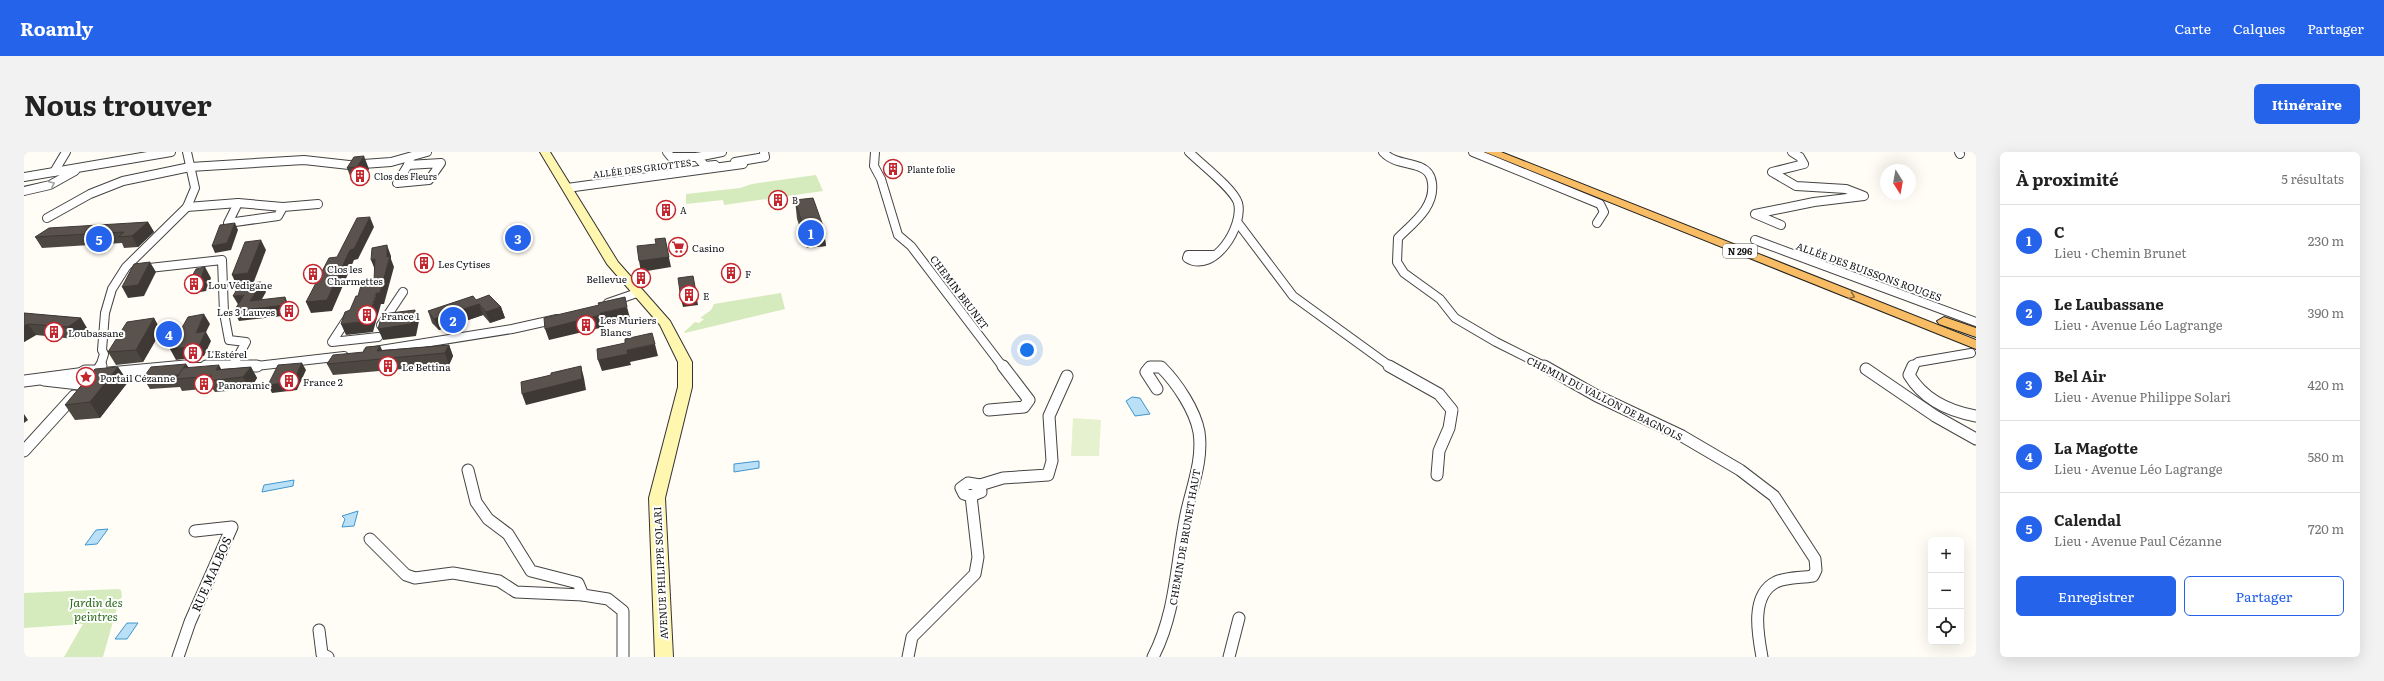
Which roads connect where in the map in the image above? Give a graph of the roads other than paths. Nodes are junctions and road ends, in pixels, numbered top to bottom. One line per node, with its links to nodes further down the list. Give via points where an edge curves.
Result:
1 (66, 152): 20 (street)
2 (171, 152): 19 (street)
3 (187, 152): 18 (street)
4 (427, 152): 16 (street)
5 (547, 152): 22 (main road, AVENUE PHILIPPE SOLARI)
6 (667, 152): 15 (street, via 671,157)
7 (722, 152): 15 (street)
8 (764, 152): 15 (street, via 765,157 710,166 706,166)
9 (876, 152): 55 (street, CHEMIN BRUNET, via 874,166 881,179 898,235 911,246 1029,400 1024,407)
10 (1189, 152): 29 (street, via 1235,196 1239,209)
11 (1383, 152): 73 (street, CHEMIN DU VALLON DE BAGNOLS, via 1394,160 1428,172 1434,190 1432,201 1398,238 1397,262 1404,273 1440,299 1455,318 1598,396 1682,436 1740,470 1774,496 1801,535 1815,560 1816,570 1813,576 1773,584 1759,604 1758,634)
12 (1473, 152): 30 (street, via 1596,202 1602,206 1604,212)
13 (1792, 152): 31 (street, via 1800,157 1804,164 1772,172 1796,186 1846,189 1864,196 1791,206 1755,214)
14 (1503, 153): 41 (highway, N 296); 43 (highway, N 296, one-way to 43)
15 (697, 157)
16 (409, 162): 16 (street, via 397,184 429,180 441,163); 18 (street, via 349,165 304,160)
17 (743, 164): 22 (street, ALLÉE DES GRIOTTES)
18 (190, 167): 26 (street, via 195,188); 28 (street, via 123,181 90,194)
19 (77, 168): 20 (street); 23 (street, one-way to 19, via 50,185 73,173)
20 (54, 172): 21 (street)
21 (24, 177)
22 (567, 188): 36 (main road, AVENUE PHILIPPE SOLARI, via 613,264)
23 (24, 191)
24 (238, 202): 26 (street); 27 (street); 27 (street, via 228,223 278,216)
25 (318, 204): 27 (street)
26 (187, 207): 34 (street)
27 (283, 207)
28 (47, 218)
29 (1238, 223): 33 (street, via 1222,250); 60 (street, via 1292,296 1390,366 1447,401 1452,410 1449,428 1439,451)
30 (1597, 223)
31 (1781, 225)
32 (1755, 240): 40 (street, ALLÉE DES BUISSONS ROUGES)
33 (1214, 255)
34 (124, 270): 45 (street, via 108,300 102,350 104,354); 46 (street, via 222,260 224,312 229,340 246,342)
35 (403, 292): 42 (street, via 382,321)
36 (637, 293): 37 (street); 69 (main road, AVENUE PHILIPPE SOLARI, via 666,324 686,370 685,387 657,498)
37 (600, 306)
38 (353, 309): 42 (street, via 332,342)
39 (564, 317): 44 (street, via 512,329)
40 (1976, 322)
41 (1976, 333)
42 (378, 337): 44 (street)
43 (1973, 349): 56 (street, via 1918,362 1913,365 1909,375 1913,383 1929,398)
44 (375, 351): 46 (street)
45 (100, 360): 48 (street); 49 (street)
46 (231, 368): 49 (street, via 191,365)
47 (1866, 369): 57 (street, via 1935,416)
48 (81, 373): 49 (street); 51 (street); 53 (street, via 72,379)
49 (97, 376): 53 (street)
50 (1067, 376): 70 (street, via 1064,389 1053,405 1049,417 1052,467 1048,475 1003,478 980,485 981,492 971,496 978,557 975,574 912,637)
51 (44, 380): 52 (street); 53 (street)
52 (24, 381)
53 (74, 387): 58 (street)
54 (1156, 389): 71 (street, CHEMIN DE BRUNET HAUT, via 1146,372 1150,367 1161,367 1165,371 1193,414 1199,437 1194,488 1187,509 1170,610)
55 (989, 410)
56 (1976, 416)
57 (1976, 439)
58 (24, 451)
59 (468, 470): 63 (street, via 476,502 488,519 508,534 531,571 578,583)
60 (1437, 475)
61 (195, 531): 66 (street, RUE MALBOS, via 232,527 190,622)
62 (370, 539): 63 (street, via 406,575 415,578 453,573 499,581 516,592)
63 (583, 595): 68 (street, via 608,599 623,611)
64 (1239, 618): 72 (street)
65 (319, 630): 67 (street, via 322,654)
66 (178, 657)
67 (328, 657)
68 (623, 657)
69 (664, 657)
70 (908, 657)
71 (1153, 657)
72 (1229, 657)
73 (1762, 657)

